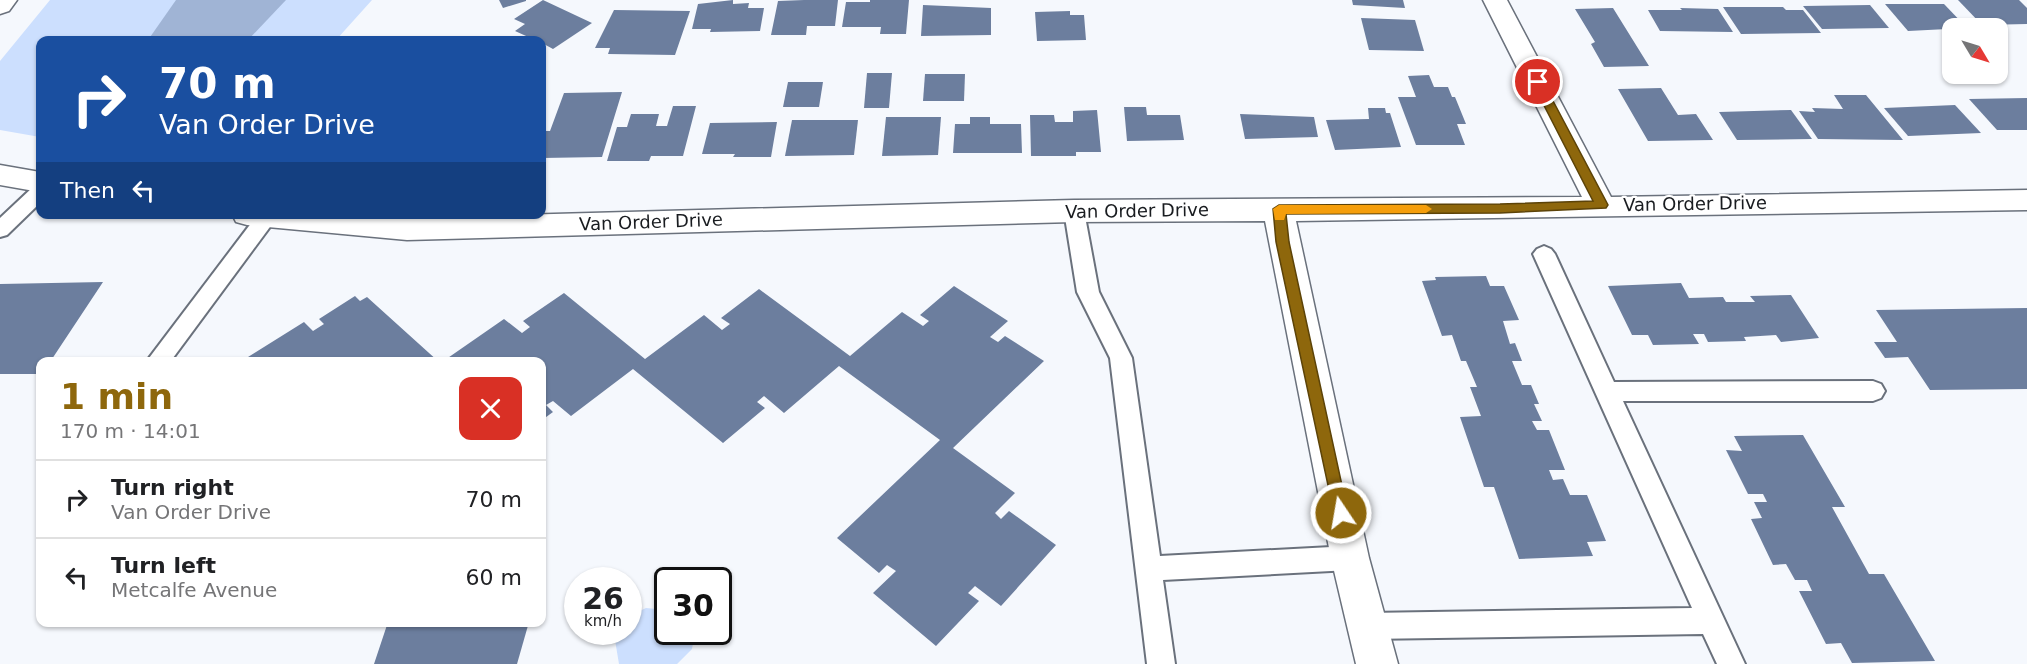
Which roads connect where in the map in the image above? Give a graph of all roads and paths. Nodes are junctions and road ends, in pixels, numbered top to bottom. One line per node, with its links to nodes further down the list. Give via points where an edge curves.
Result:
1 (5, 0): 3 (street)
2 (1495, 0): 8 (street)
3 (0, 6)
4 (0, 175): 5 (street)
5 (36, 181)
6 (36, 196): 13 (lane)
7 (2027, 200): 8 (street, Van Order Drive)
8 (1601, 205): 9 (street, Van Order Drive)
9 (1279, 209): 10 (street, Van Order Drive); 18 (street, via 1282,242)
10 (1074, 211): 12 (street, Van Order Drive, via 407,229); 19 (lane, via 1088,292 1121,358)
11 (255, 219): 15 (lane)
12 (301, 219)
13 (0, 230)
14 (1544, 255): 17 (lane)
15 (160, 357)
16 (1873, 391): 17 (lane)
17 (1608, 392): 20 (lane)
18 (1350, 558): 19 (lane); 21 (street)
19 (1148, 569): 22 (lane)
20 (1711, 621): 21 (lane); 24 (lane)
21 (1367, 626): 23 (street)
22 (1161, 664)
23 (1377, 664)
24 (1731, 664)

